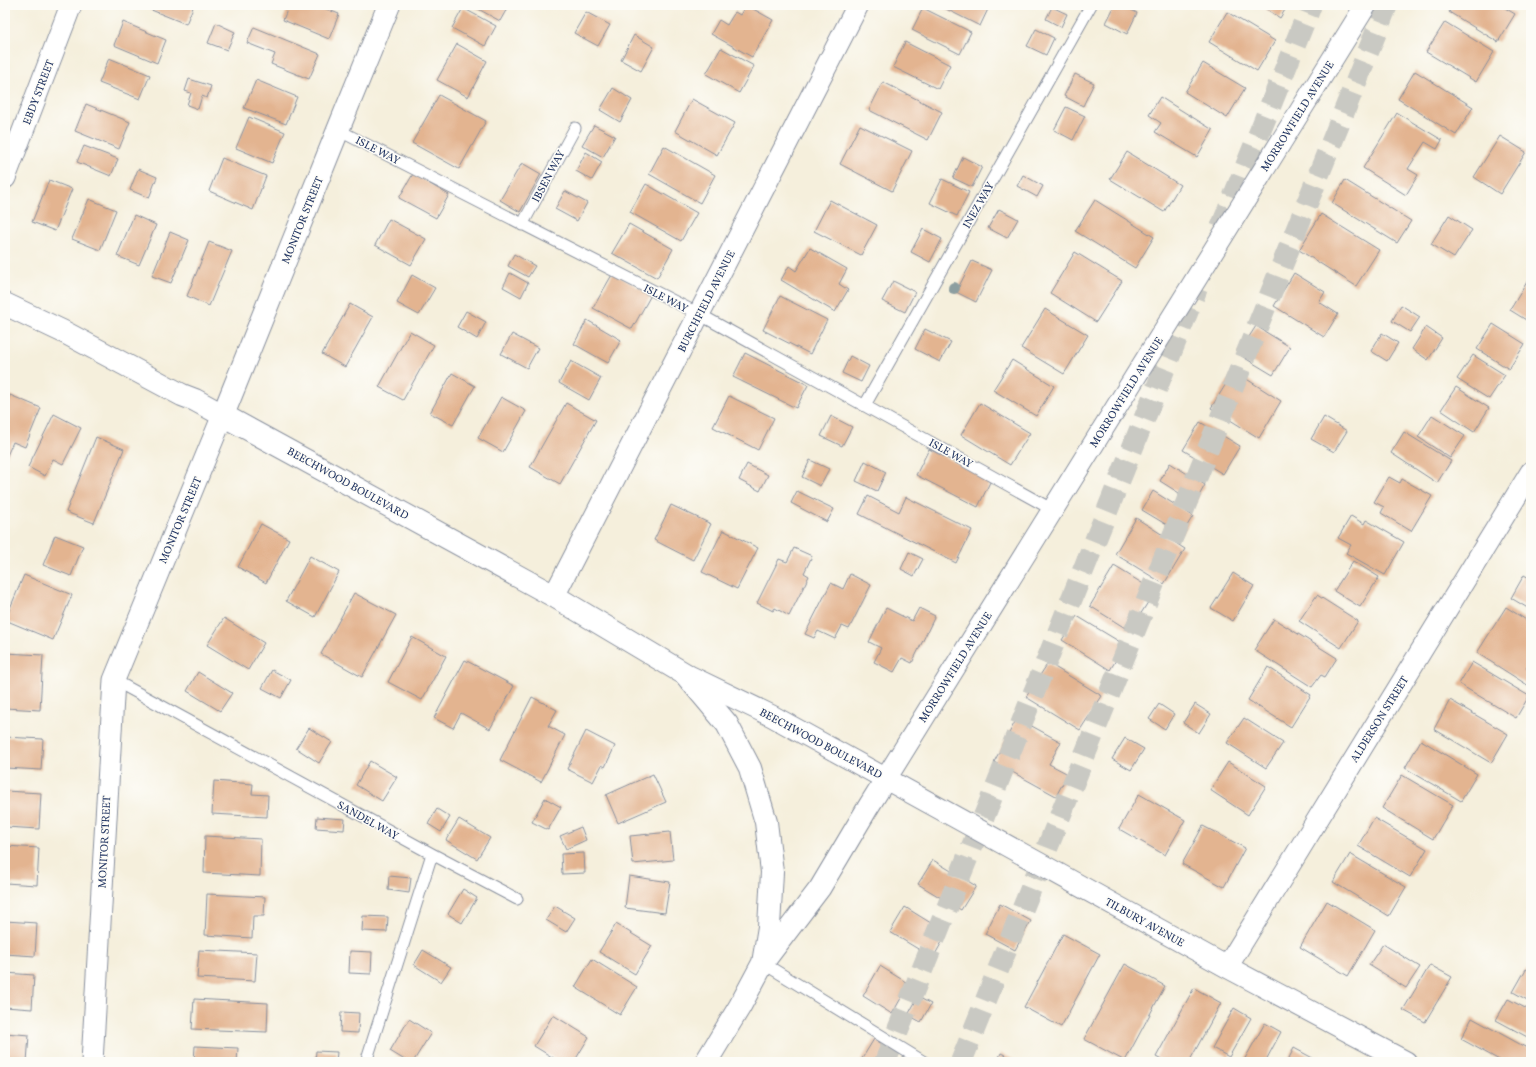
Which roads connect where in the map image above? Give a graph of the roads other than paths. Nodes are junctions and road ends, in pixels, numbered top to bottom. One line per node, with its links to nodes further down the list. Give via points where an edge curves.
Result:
1 (71, 5): 8 (street, EBDY STREET)
2 (389, 5): 7 (street, MONITOR STREET)
3 (858, 5): 11 (street, BURCHFIELD AVENUE)
4 (1091, 5): 12 (lane, INEZ WAY)
5 (1366, 5): 15 (street, MORROWFIELD AVENUE)
6 (575, 128): 9 (lane, IBSEN WAY)
7 (338, 130): 9 (lane, ISLE WAY); 13 (street, MONITOR STREET)
8 (5, 178)
9 (522, 225): 11 (lane, ISLE WAY)
10 (5, 304): 13 (street, BEECHWOOD BOULEVARD)
11 (699, 314): 12 (lane, ISLE WAY); 16 (street, BURCHFIELD AVENUE)
12 (865, 405): 15 (lane, ISLE WAY)
13 (223, 415): 16 (street, BEECHWOOD BOULEVARD); 18 (street, MONITOR STREET)
14 (1531, 472): 23 (street, ALDERSON STREET)
15 (1053, 510): 19 (street, MORROWFIELD AVENUE)
16 (554, 596): 17 (street, BEECHWOOD BOULEVARD)
17 (685, 674): 19 (street, BEECHWOOD BOULEVARD, via 772,716); 22 (street, BEECHWOOD BOULEVARD, via 727,724 750,768 766,822 772,872 769,927)
18 (114, 680): 20 (lane, SANDEL WAY); 24 (street, MONITOR STREET)
19 (886, 778): 22 (street, BEECHWOOD BOULEVARD, via 820,888); 23 (street, TILBURY AVENUE)
20 (432, 854): 21 (lane, SANDEL WAY); 25 (lane)
21 (517, 899)
22 (763, 963): 26 (street, BEECHWOOD BOULEVARD); 27 (lane)
23 (1227, 967): 28 (street, TILBURY AVENUE)
24 (92, 1062)
25 (366, 1062)
26 (706, 1062)
27 (924, 1062)
28 (1406, 1062)

